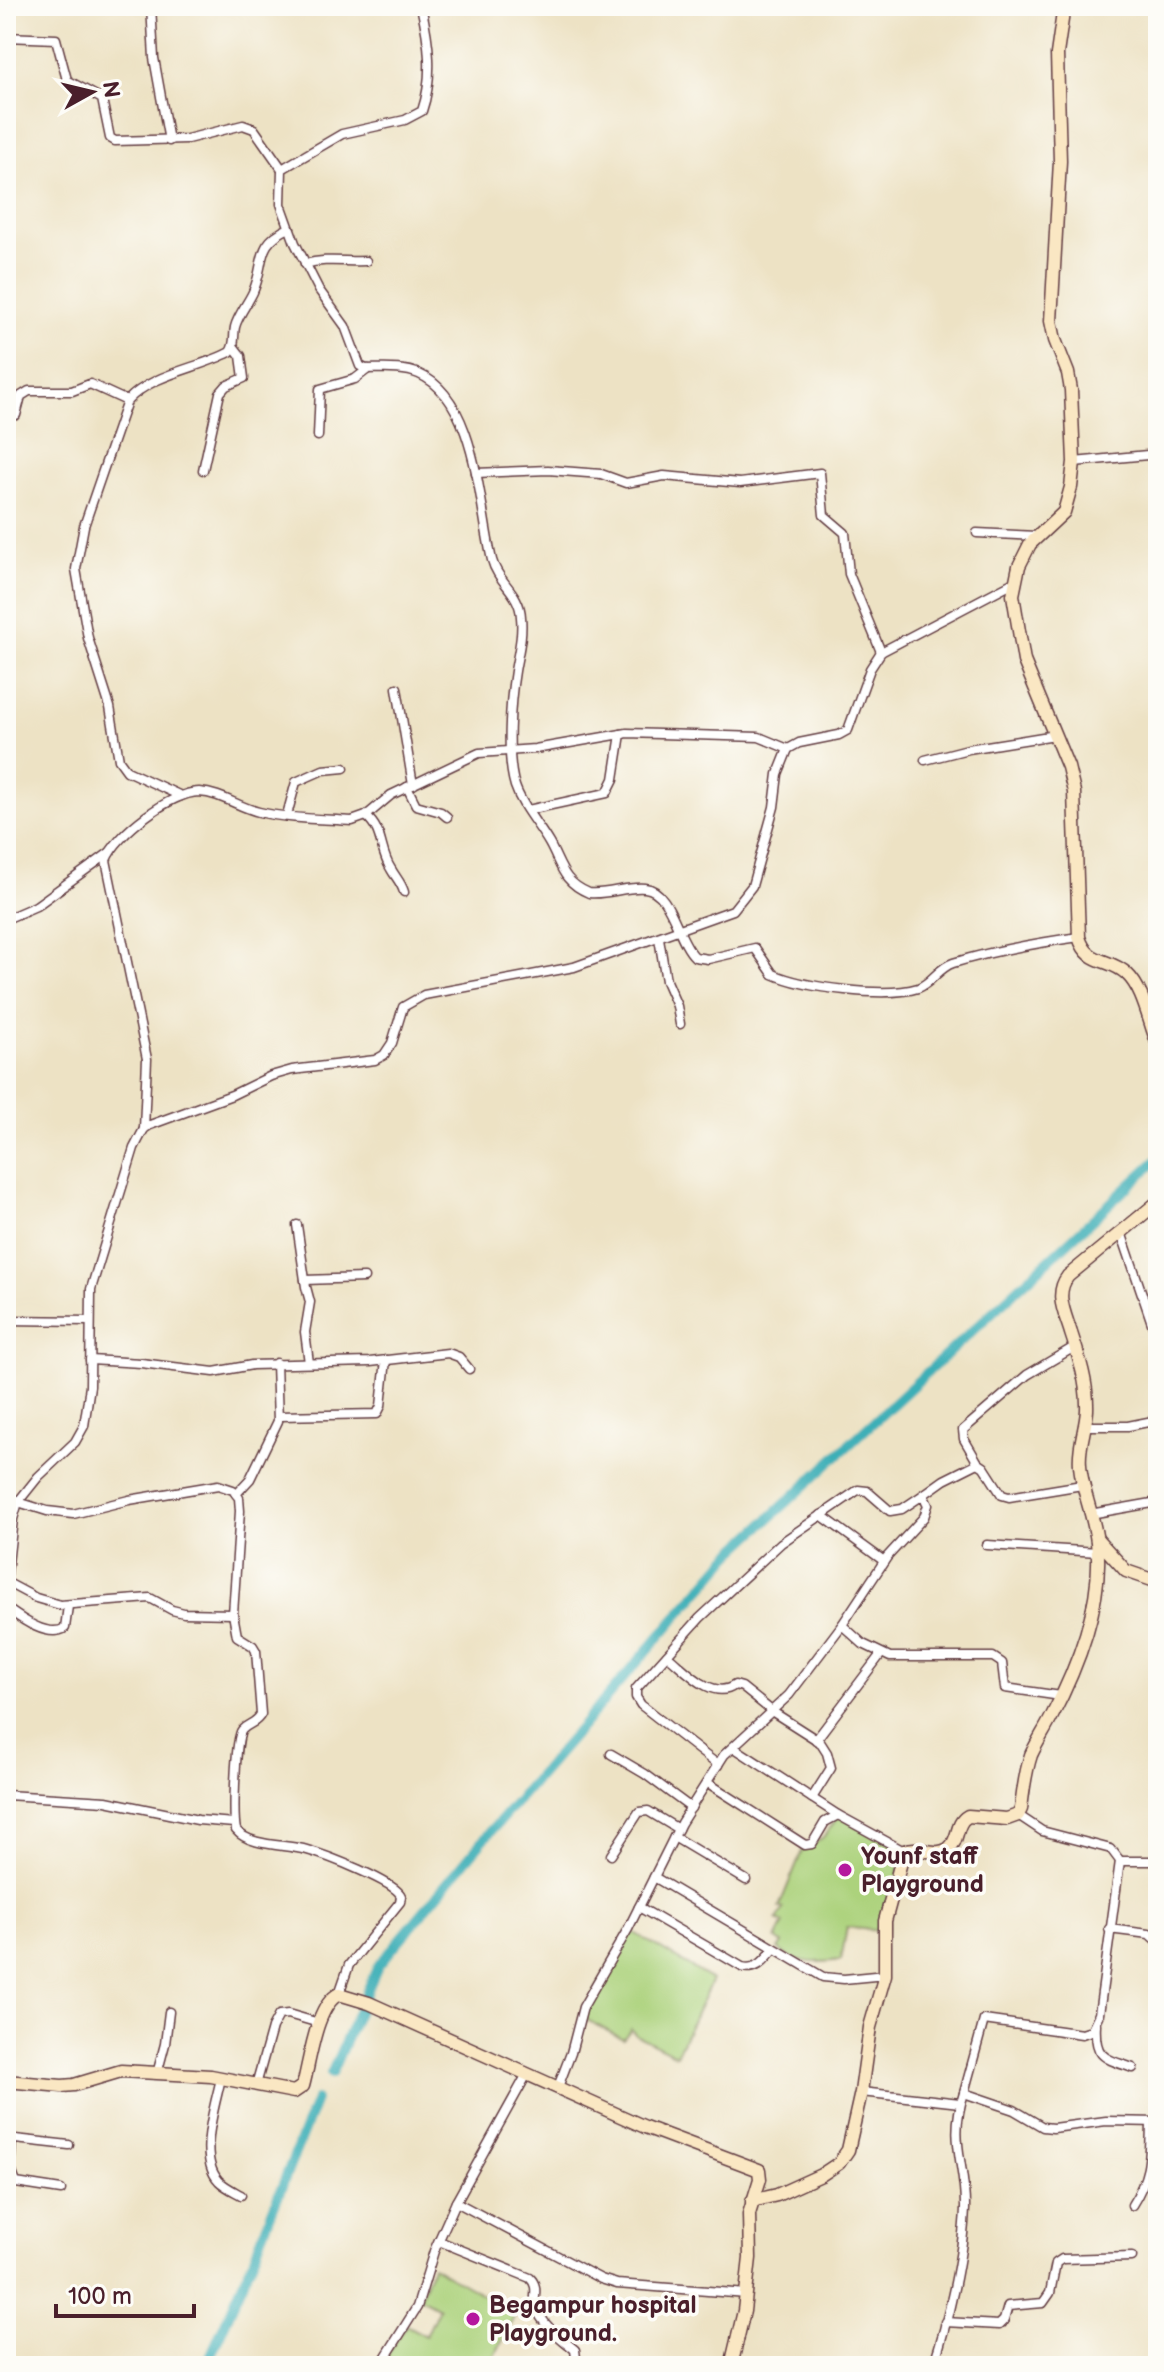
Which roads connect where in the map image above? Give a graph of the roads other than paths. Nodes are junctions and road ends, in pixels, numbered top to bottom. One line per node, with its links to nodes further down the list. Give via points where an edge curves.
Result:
1 (151, 6): 5 (street)
2 (421, 6): 6 (street, via 430,53 422,111 342,134)
3 (1064, 6): 16 (street, via 1057,54 1060,153 1051,321 1070,381)
4 (6, 37): 5 (street, via 56,39 67,80 102,99 112,140)
5 (169, 141): 6 (street, via 250,127)
6 (282, 169): 7 (street, via 280,200)
7 (289, 228): 9 (street); 10 (street, via 270,239 263,251 256,285 236,326)
8 (366, 261): 9 (street, via 321,259)
9 (305, 264): 11 (street, via 345,326 360,366)
10 (234, 347): 12 (street); 17 (street, via 244,378 220,393)
11 (368, 369): 14 (street, via 355,379 320,389); 18 (street, via 403,369 439,388 459,420)
12 (127, 401): 13 (street, via 90,384 72,391 29,391 21,396 16,415); 31 (street, via 84,526 76,569 119,760 127,771)
13 (6, 417)
14 (318, 436)
15 (1158, 454): 16 (street)
16 (1074, 462): 20 (street, via 1067,507)
17 (203, 470)
18 (476, 473): 22 (street, via 534,469 601,474 626,483 664,476 740,483 820,473 824,515 845,533 849,574); 27 (street, via 495,569 520,607 522,632 509,713)
19 (977, 533): 20 (street)
20 (1036, 536): 21 (street)
21 (1014, 582): 22 (street); 25 (street, via 1021,649)
22 (881, 652): 26 (street, via 848,730)
23 (397, 688): 30 (street)
24 (621, 734): 26 (street, via 759,737); 27 (street); 32 (street, via 607,793)
25 (1055, 735): 28 (street); 40 (street, via 1075,802)
26 (788, 749): 39 (street, via 748,894 726,915)
27 (511, 751): 30 (street, via 479,753); 32 (street, via 514,783)
28 (925, 760)
29 (344, 768): 33 (street, via 296,782)
30 (410, 786): 34 (street); 35 (street, via 416,805)
31 (181, 796): 33 (street, via 209,793 260,812); 36 (street, via 147,816)
32 (528, 810): 39 (street, via 560,870 583,891 651,889 665,901)
33 (287, 815): 34 (street, via 352,821)
34 (366, 816): 37 (street, via 377,827)
35 (447, 817)
36 (109, 853): 38 (street, via 36,906); 44 (street, via 109,880 147,1059)
37 (404, 892)
38 (6, 919)
39 (678, 932): 40 (street, via 695,957 755,948 773,974 840,991 911,990 949,965 1016,945); 41 (street)
40 (1079, 937): 43 (street, via 1088,955 1131,979)
41 (659, 938): 42 (street); 44 (street, via 562,970 424,995 403,1007 389,1049 375,1060 283,1072)
42 (680, 1024)
43 (1158, 1044)
44 (144, 1129): 51 (street, via 93,1279)
45 (1158, 1202): 47 (street)
46 (297, 1225): 49 (street)
47 (1121, 1232): 52 (street); 53 (street, via 1068,1276 1060,1289)
48 (364, 1278): 49 (street)
49 (305, 1280): 57 (street)
50 (6, 1320): 51 (street)
51 (89, 1321): 54 (street)
52 (1158, 1341)
53 (1076, 1346): 61 (street, via 1086,1393); 62 (street, via 1027,1375 967,1425 962,1435)
54 (90, 1360): 56 (street, via 214,1372); 66 (street, via 84,1426)
55 (386, 1360): 57 (street); 58 (street, via 448,1353); 59 (street, via 377,1414)
56 (276, 1363): 57 (street); 59 (street)
57 (309, 1363)
58 (469, 1369)
59 (279, 1416): 64 (street, via 250,1479)
60 (1158, 1420): 61 (street)
61 (1086, 1426): 63 (street, via 1080,1448)
62 (978, 1463): 63 (street, via 1009,1497); 65 (street)
63 (1082, 1485): 68 (street)
64 (236, 1494): 66 (street, via 218,1485 73,1514); 77 (street, via 240,1540)
65 (923, 1495): 69 (street, via 890,1511 867,1491 858,1490); 72 (street, via 928,1505 924,1517)
66 (18, 1502): 73 (street)
67 (1158, 1502): 68 (street)
68 (1090, 1514): 71 (street)
69 (821, 1515): 72 (street); 80 (street, via 781,1543)
70 (987, 1545): 71 (street)
71 (1098, 1546): 74 (street, via 1126,1571); 81 (street, via 1096,1590 1084,1639)
72 (884, 1561): 78 (street)
73 (6, 1582): 75 (street, via 36,1598)
74 (1158, 1582)
75 (68, 1606): 76 (street, via 65,1628 57,1631 35,1626); 77 (street, via 150,1598 184,1613)
76 (6, 1608)
77 (233, 1614): 93 (street, via 237,1636 256,1651 261,1714 240,1732)
78 (842, 1625): 79 (street); 82 (street)
79 (881, 1654): 81 (street, via 993,1657 1002,1663 1005,1688); 83 (street)
80 (667, 1655): 82 (street, via 706,1686 723,1692 738,1685); 86 (street, via 636,1689 636,1697)
81 (1061, 1696): 92 (street, via 1030,1758)
82 (773, 1712): 83 (street); 84 (street)
83 (816, 1740): 89 (street, via 831,1768)
84 (733, 1747): 86 (street); 89 (street)
85 (611, 1754): 90 (street)
86 (718, 1765): 87 (street)
87 (708, 1783): 90 (street); 91 (street, via 805,1845)
88 (6, 1795): 93 (street, via 106,1801)
89 (812, 1798): 91 (street)
90 (691, 1808): 94 (street)
91 (838, 1815): 95 (street)
92 (1018, 1815): 95 (street, via 968,1816 949,1848); 97 (street, via 1042,1831 1111,1849)
93 (234, 1823): 106 (street, via 247,1839 307,1850 399,1890 400,1902 349,1965)
94 (676, 1833): 96 (street, via 648,1811 639,1812); 99 (street); 100 (street)
95 (904, 1851): 105 (street, via 885,1921)
96 (611, 1855)
97 (1120, 1861): 98 (street); 102 (street)
98 (1158, 1861)
99 (654, 1877): 101 (street); 104 (street)
100 (746, 1880)
101 (639, 1907): 104 (street, via 742,1967 759,1965); 116 (street, via 583,2007)
102 (1109, 1929): 103 (street, via 1149,1934); 109 (street)
103 (1158, 1942)
104 (774, 1949): 105 (street, via 823,1977)
105 (885, 1975): 117 (street, via 870,2027)
106 (343, 1995): 108 (street, via 328,2001); 112 (street)
107 (169, 2012): 111 (street)
108 (319, 2023): 115 (street, via 300,2090); 115 (street, via 279,2015)
109 (1096, 2024): 110 (street, via 1098,2051); 118 (street, via 1082,2034 984,2020)
110 (1133, 2068)
111 (157, 2074): 113 (street); 114 (street, via 121,2071 62,2086)
112 (527, 2074): 116 (street); 127 (street)
113 (221, 2078): 115 (street); 125 (street, via 209,2164 221,2183)
114 (6, 2081)
115 (256, 2085)
116 (558, 2087): 126 (street, via 658,2133 754,2167 760,2179)
117 (861, 2092): 119 (street); 126 (street, via 848,2150 839,2163 793,2188)
118 (964, 2093): 119 (street); 120 (street, via 1014,2110 1043,2127)
119 (960, 2103): 132 (street, via 956,2140 965,2208)
120 (1154, 2122): 123 (street)
121 (9, 2138): 122 (street); 124 (street, via 16,2183)
122 (69, 2145)
123 (1154, 2162): 128 (street)
124 (61, 2190)
125 (241, 2195)
126 (752, 2201): 131 (street)
127 (456, 2202): 129 (street); 131 (street, via 609,2282)
128 (1132, 2205)
129 (439, 2241): 133 (street, via 417,2307); 134 (street, via 530,2278 536,2287 537,2311 575,2350)
130 (1132, 2257): 132 (street, via 1062,2259 1043,2303 1008,2306 999,2325)
131 (747, 2294): 137 (street)
132 (945, 2322): 138 (street)
133 (380, 2366)
134 (577, 2366)
135 (655, 2366): 136 (street)
136 (676, 2366)
137 (731, 2366)
138 (933, 2366)

